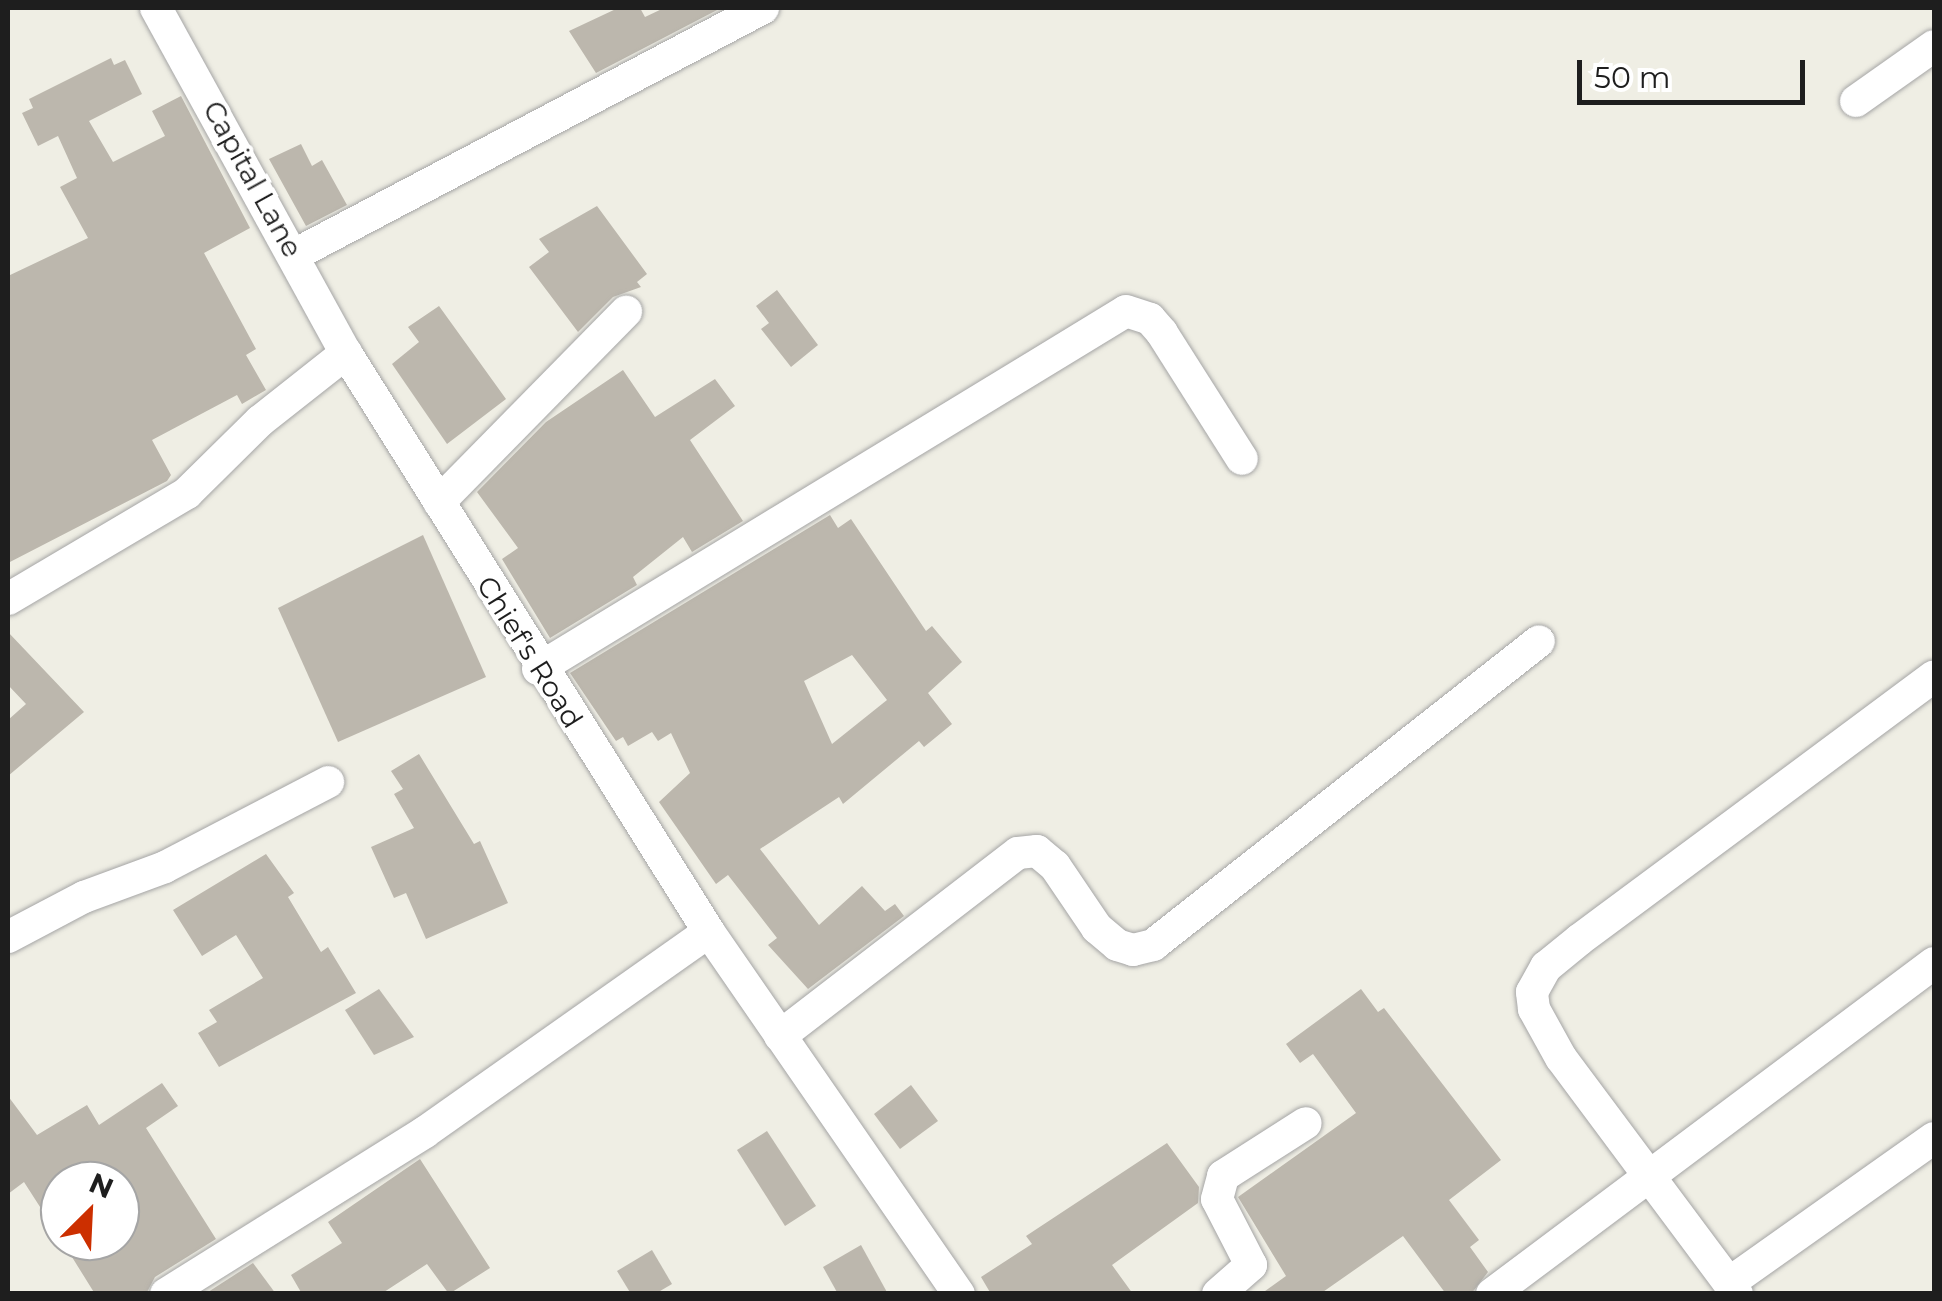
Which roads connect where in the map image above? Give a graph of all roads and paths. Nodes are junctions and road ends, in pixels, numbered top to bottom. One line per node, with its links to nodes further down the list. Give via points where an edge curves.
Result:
1 (156, 8): 5 (street, Capital Lane)
2 (763, 8): 5 (street)
3 (1934, 46): 4 (street)
4 (1856, 101)
5 (296, 254): 7 (street, Capital Lane)
6 (626, 312): 9 (street)
7 (346, 353): 9 (street, Chief's Road); 10 (street, via 260,421 187,493)
8 (1242, 459): 12 (street, via 1162,333 1150,319 1126,311)
9 (439, 502): 12 (street, Chief's Road)
10 (8, 599)
11 (1539, 641): 18 (street, via 1152,946 1117,945 1096,928 1038,850 1018,853)
12 (538, 669): 15 (street, Chief's Road)
13 (1934, 676): 21 (street, via 1536,979 1534,1009)
14 (328, 782): 16 (street)
15 (709, 932): 18 (street, Chief's Road); 23 (street, via 425,1132)
16 (8, 937)
17 (1934, 963): 21 (street)
18 (780, 1036): 24 (street, Chief's Road)
19 (1306, 1123): 25 (street, via 1223,1176 1216,1199 1251,1265)
20 (1934, 1138): 22 (street)
21 (1648, 1180): 22 (street); 26 (street)
22 (1733, 1288)
23 (166, 1294)
24 (959, 1294)
25 (1218, 1294)
26 (1492, 1294)

